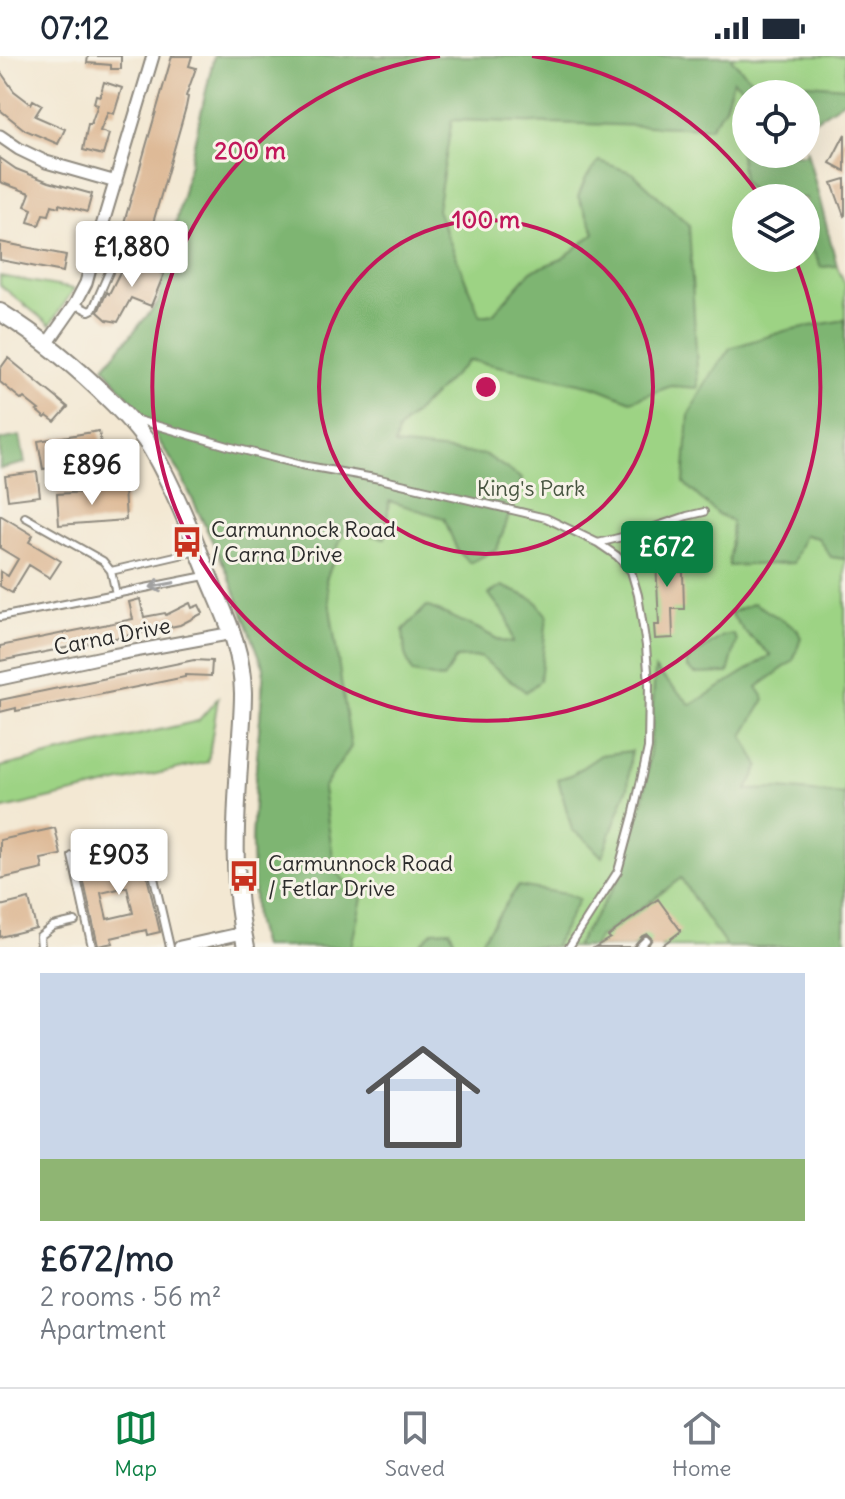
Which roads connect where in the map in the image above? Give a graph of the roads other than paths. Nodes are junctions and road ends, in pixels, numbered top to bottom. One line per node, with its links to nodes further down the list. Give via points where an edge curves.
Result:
1 (153, 56): 3 (street)
2 (0, 136): 3 (street, via 46,162)
3 (116, 182): 4 (street)
4 (99, 236)
5 (95, 250): 6 (street); 6 (lane, via 109,255 112,265 93,309)
6 (75, 304): 8 (street)
7 (0, 312): 8 (main road)
8 (47, 344): 9 (main road)
9 (126, 417): 12 (lane, via 276,459 546,518); 13 (main road, via 151,448)
10 (704, 512): 12 (lane)
11 (25, 517): 14 (lane, via 103,561)
12 (598, 543): 29 (lane, via 631,571 638,595 648,671 648,748 618,871)
13 (199, 551): 14 (lane); 15 (main road)
14 (111, 571): 16 (lane)
15 (209, 576): 16 (lane, one-way to 16); 18 (main road)
16 (116, 594): 17 (lane)
17 (0, 617)
18 (233, 633): 19 (street, Carna Drive); 21 (main road, via 243,696 235,872)
19 (0, 679)
20 (75, 921): 24 (lane, via 53,926 40,936)
21 (245, 940): 23 (street)
22 (646, 940): 30 (lane)
23 (213, 943): 28 (street)
24 (41, 946): 25 (lane)
25 (31, 947)
26 (92, 947): 27 (lane, via 72,856 145,839)
27 (170, 947)
28 (180, 947)
29 (569, 947)
30 (639, 947)

